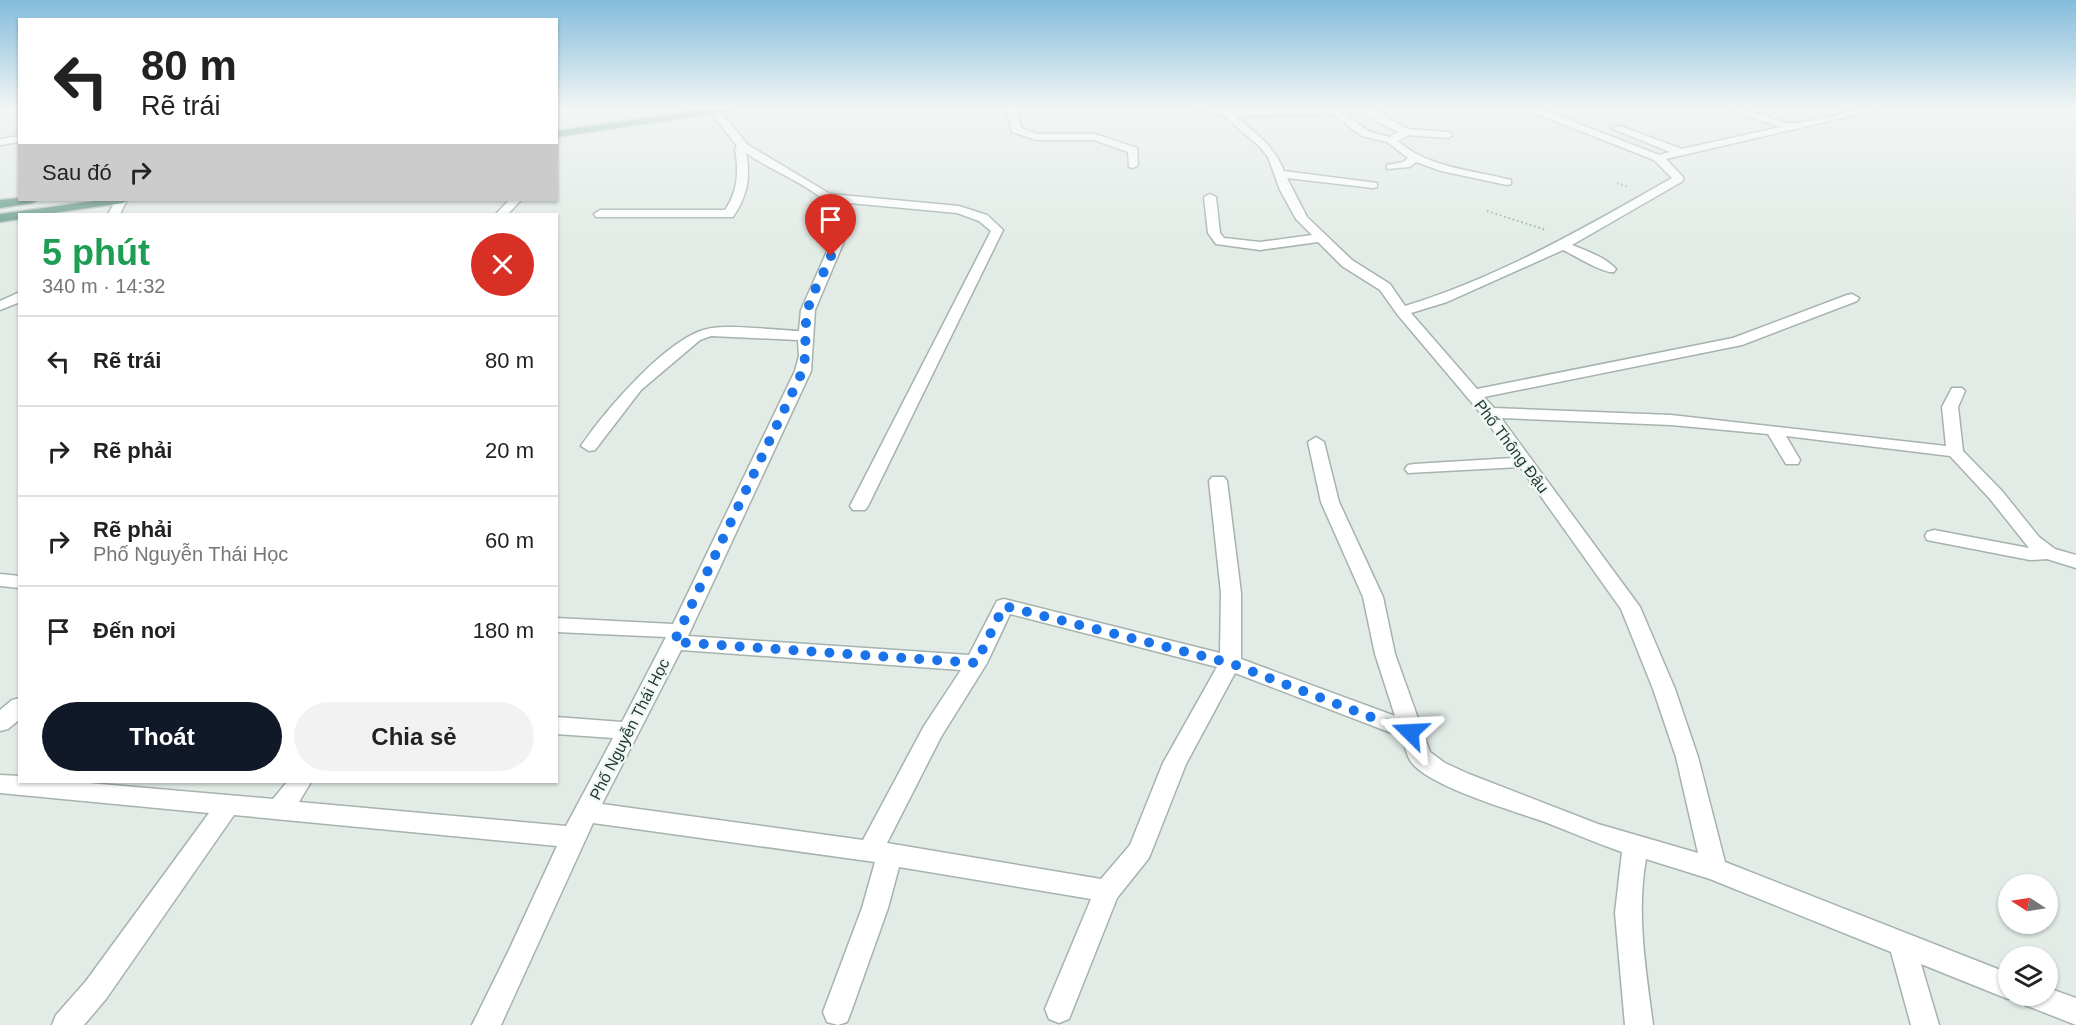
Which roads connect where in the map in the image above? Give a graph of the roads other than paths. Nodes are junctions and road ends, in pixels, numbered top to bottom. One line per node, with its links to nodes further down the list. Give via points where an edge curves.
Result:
1 (741, 156): 23 (street, via 744,172 739,201 729,213)
2 (759, 156): 15 (street, Phố Nguyễn Thái Học)
3 (1133, 156): 10 (street)
4 (1270, 156): 12 (street, Phố Thông Đậu)
5 (1411, 156): 8 (street)
6 (1652, 156): 9 (street)
7 (1666, 156): 9 (street)
8 (1414, 158): 11 (street, via 1406,165); 13 (street, via 1487,173)
9 (1658, 158): 27 (street, via 1679,179)
10 (1133, 165)
11 (1391, 167)
12 (1280, 174): 14 (street); 26 (street, Phố Thông Đậu, via 1302,219)
13 (1507, 182)
14 (1373, 184)
15 (826, 197): 33 (street, Phố Nguyễn Thái Học, via 847,220 808,310); 45 (street, via 959,210 983,218 998,230)
16 (1210, 197): 26 (street, via 1214,233 1220,242 1260,246)
17 (24, 201): 20 (main road)
18 (115, 201): 21 (main road)
19 (514, 201): 22 (street)
20 (0, 204)
21 (31, 213)
22 (503, 213)
23 (600, 214)
24 (18, 215): 25 (main road)
25 (0, 218)
26 (1320, 238): 32 (street, Phố Thông Đậu, via 1347,263 1386,287)
27 (1568, 242): 28 (street); 32 (street, via 1442,299)
28 (1609, 269)
29 (18, 297): 31 (street)
30 (1852, 298): 35 (street, via 1737,342)
31 (0, 306)
32 (1402, 312): 35 (street, Phố Thông Đậu)
33 (805, 336): 39 (street, via 710,332 695,337 636,387); 52 (street, Phố Nguyễn Thái Học, via 803,370)
34 (1957, 391): 40 (street, via 1950,406)
35 (1473, 395): 36 (street, Phố Thông Đậu)
36 (1489, 413): 37 (street, via 1671,420); 42 (street, Phố Thông Đậu)
37 (1774, 430): 40 (street); 41 (street)
38 (1316, 442): 59 (street, via 1330,502 1373,597 1385,654)
39 (589, 446)
40 (1955, 452): 47 (street, via 2032,541)
41 (1792, 460)
42 (1526, 462): 43 (street); 68 (street, Phố Thông Đậu, via 1630,607 1687,757)
43 (1414, 469)
44 (1218, 481): 54 (street, via 1231,593)
45 (860, 506)
46 (1935, 536): 47 (street, via 2030,554)
47 (2048, 553): 48 (street)
48 (2076, 562)
49 (0, 580): 50 (street)
50 (18, 582)
51 (558, 625): 52 (street)
52 (677, 636): 53 (street); 58 (street, Phố Nguyễn Thái Học)
53 (976, 663): 54 (street, via 1004,606); 67 (street, via 932,732)
54 (1230, 663): 59 (street); 69 (street, via 1175,763 1140,851)
55 (18, 707): 56 (street)
56 (0, 723)
57 (558, 725): 58 (street)
58 (627, 731): 64 (street, Phố Nguyễn Thái Học)
59 (1410, 732): 66 (street, via 1420,757 1437,770)
60 (299, 783): 63 (street)
61 (0, 784): 62 (street)
62 (228, 805): 63 (street); 76 (street, via 96,990)
63 (280, 808): 65 (street)
64 (586, 812): 65 (street, Phố Nguyễn Thái Học); 67 (street)
65 (573, 837): 77 (street, Phố Nguyễn Thái Học)
66 (1636, 846): 68 (street); 78 (street, via 1630,870 1628,932)
67 (880, 852): 69 (street); 74 (street, via 875,908)
68 (1714, 868): 70 (street)
69 (1107, 891): 73 (street)
70 (1902, 944): 71 (street); 79 (street)
71 (1998, 982)
72 (2058, 1005): 75 (street)
73 (1059, 1010)
74 (837, 1012)
75 (2076, 1012)
76 (66, 1025)
77 (486, 1025)
78 (1639, 1025)
79 (1925, 1025)

